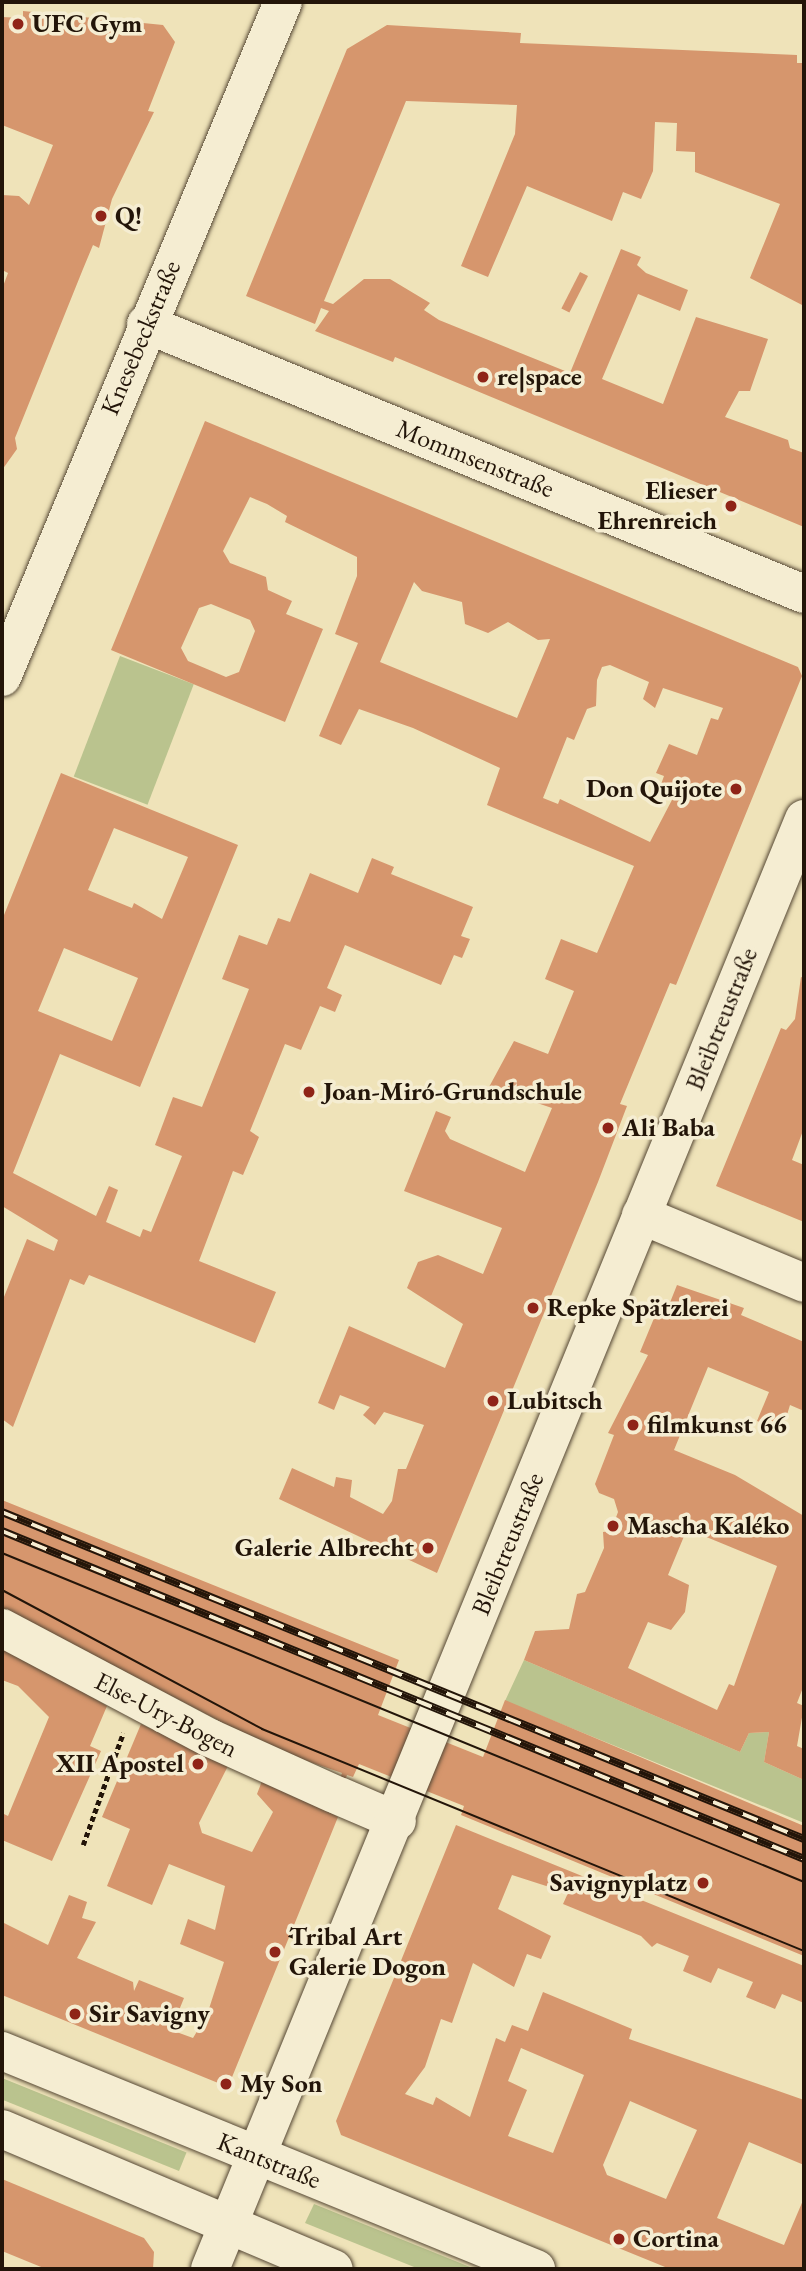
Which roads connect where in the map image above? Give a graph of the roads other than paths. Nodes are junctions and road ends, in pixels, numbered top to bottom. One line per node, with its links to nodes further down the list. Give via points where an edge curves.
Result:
1 (283, 2): 2 (street, Knesebeckstraße)
2 (146, 324): 3 (street, Mommsenstraße); 4 (street, Knesebeckstraße)
3 (804, 594)
4 (2, 677)
5 (804, 819): 6 (street, Bleibtreustraße)
6 (641, 1215): 7 (street); 9 (street, Bleibtreustraße)
7 (804, 1283)
8 (2, 1628): 9 (street, Else-Ury-Bogen, via 134,1699)
9 (397, 1821): 12 (street, Bleibtreustraße)
10 (2, 2051): 12 (street, Kantstraße)
11 (2, 2129): 13 (street)
12 (257, 2156): 13 (street, Bleibtreustraße); 16 (street, Kantstraße)
13 (228, 2225): 14 (street, Bleibtreustraße); 15 (street)
14 (210, 2269)
15 (334, 2269)
16 (536, 2269)

